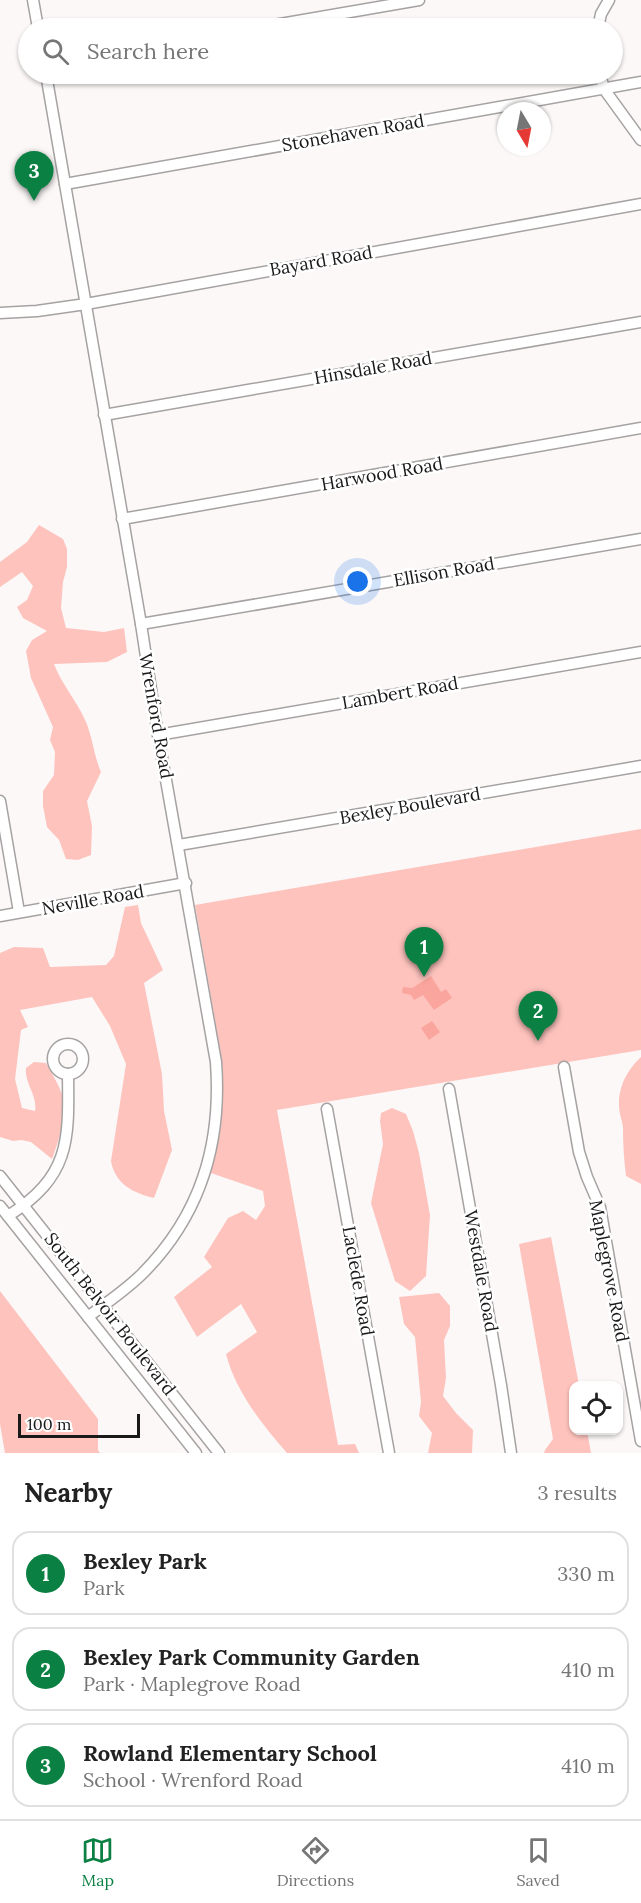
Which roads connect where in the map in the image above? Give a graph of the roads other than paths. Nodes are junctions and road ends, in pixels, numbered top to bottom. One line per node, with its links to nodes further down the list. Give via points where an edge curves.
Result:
1 (33, 0): 4 (street)
2 (419, 0): 5 (street)
3 (609, 0): 6 (street)
4 (36, 18)
5 (315, 18)
6 (600, 18)
7 (641, 82): 10 (street, Stonehaven Road)
8 (48, 84): 12 (street, Wrenford Road)
9 (603, 84): 10 (street)
10 (604, 89): 11 (street); 12 (street, Stonehaven Road)
11 (641, 140)
12 (65, 184): 14 (street, Wrenford Road)
13 (641, 204): 14 (street, Bayard Road)
14 (86, 304): 15 (street, Bayard Road); 17 (street, Wrenford Road)
15 (0, 313)
16 (641, 321): 17 (street, Hinsdale Road)
17 (104, 415): 19 (street, Wrenford Road)
18 (641, 428): 19 (street, Harwood Road)
19 (122, 519): 21 (street, Wrenford Road)
20 (641, 538): 21 (street, Ellison Road)
21 (141, 624): 23 (street, Wrenford Road)
22 (641, 652): 23 (street, Lambert Road)
23 (158, 735): 26 (street, Wrenford Road)
24 (641, 766): 26 (street, Bexley Boulevard)
25 (0, 801): 28 (street)
26 (179, 846): 27 (street, Wrenford Road)
27 (186, 883): 28 (street, Neville Road); 38 (street, Wrenford Road, via 216,1062 216,1124 195,1202 173,1239 142,1275)
28 (19, 912): 29 (street, Neville Road)
29 (0, 916)
30 (564, 1067): 40 (street, Maplegrove Road, via 579,1152 600,1207)
31 (68, 1074): 36 (street, via 69,1122 63,1153 47,1184)
32 (449, 1089): 44 (street, Westdale Road)
33 (327, 1109): 43 (street, Laclede Road)
34 (0, 1176): 36 (street, South Belvoir Boulevard)
35 (0, 1206): 37 (street, South Belvoir Boulevard)
36 (24, 1206): 37 (street); 38 (street, South Belvoir Boulevard)
37 (8, 1216): 39 (street, South Belvoir Boulevard)
38 (103, 1305): 39 (street, Wrenford Road); 42 (street, South Belvoir Boulevard)
39 (88, 1317): 41 (street, South Belvoir Boulevard)
40 (641, 1441)
41 (196, 1453)
42 (219, 1453)
43 (389, 1453)
44 (511, 1453)

